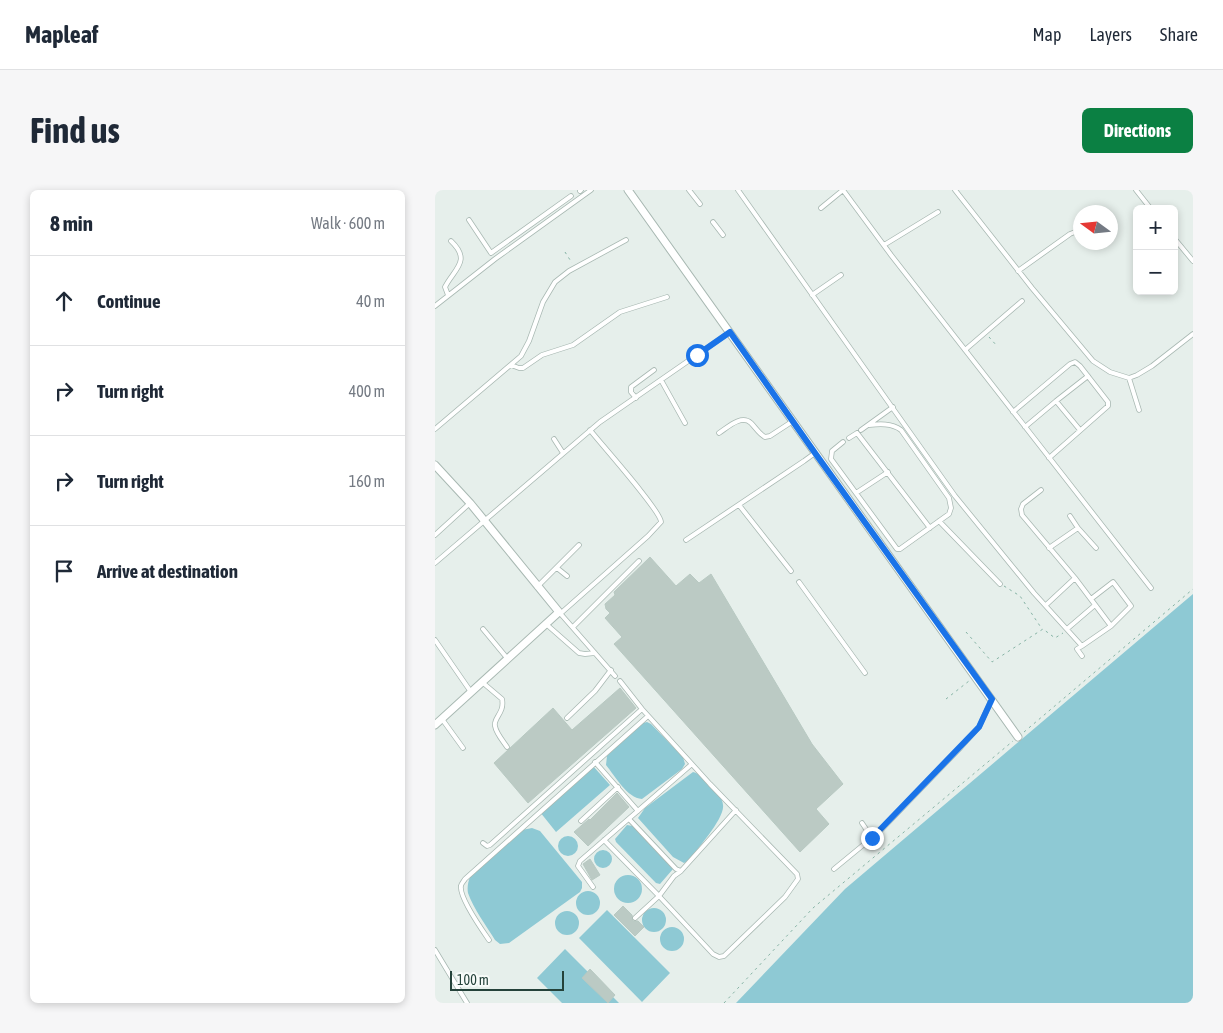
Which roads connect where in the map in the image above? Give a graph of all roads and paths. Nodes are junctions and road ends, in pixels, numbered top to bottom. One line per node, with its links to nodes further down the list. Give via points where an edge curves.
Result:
1 (591, 190): 23 (lane)
2 (628, 190): 33 (street)
3 (689, 190): 9 (lane)
4 (738, 190): 29 (lane)
5 (843, 190): 11 (lane); 20 (lane)
6 (1137, 190): 10 (lane)
7 (957, 191): 26 (lane)
8 (571, 196): 22 (lane)
9 (700, 204)
10 (1148, 205)
11 (821, 208)
12 (938, 212): 20 (lane)
13 (469, 220): 22 (lane)
14 (713, 222): 16 (lane)
15 (1073, 233): 26 (lane)
16 (723, 235)
17 (626, 240): 25 (lane)
18 (451, 241): 28 (lane, via 461,254 456,272 445,287)
19 (1178, 243): 24 (lane)
20 (884, 245): 37 (lane)
21 (565, 252): 25 (path)
22 (491, 253): 23 (lane)
23 (495, 259): 28 (lane)
24 (1193, 261)
25 (575, 268): 38 (lane, via 552,287 525,350)
26 (1018, 270): 41 (lane, via 1093,361 1110,372)
27 (841, 275): 29 (lane)
28 (448, 295): 32 (lane)
29 (813, 295): 45 (lane)
30 (667, 296): 38 (lane, via 620,312 573,345 541,355 523,368)
31 (1022, 301): 34 (lane)
32 (435, 306)
33 (730, 332): 42 (lane); 48 (street)
34 (985, 332): 36 (path); 37 (lane)
35 (1193, 334): 41 (lane, via 1152,366)
36 (997, 346)
37 (965, 350): 47 (lane)
38 (511, 364): 52 (lane)
39 (654, 370): 43 (lane, via 631,387)
40 (1088, 376): 44 (lane); 47 (lane, via 1075,362 1070,364); 54 (lane, via 1108,406)
41 (1129, 378): 46 (lane)
42 (661, 380): 43 (lane); 49 (lane)
43 (635, 398): 53 (lane)
44 (1056, 401): 51 (lane); 54 (lane)
45 (893, 406): 50 (lane); 91 (lane, via 955,496)
46 (1139, 410)
47 (1013, 412): 51 (lane)
48 (793, 421): 56 (lane, via 765,437 745,420); 61 (street)
49 (685, 423)
50 (869, 425): 55 (lane); 70 (lane, via 892,426 901,430 949,498 950,511)
51 (1025, 427): 62 (lane)
52 (435, 429)
53 (590, 430): 60 (lane); 93 (lane, via 648,500 661,522)
54 (1080, 430): 62 (lane)
55 (859, 432): 57 (lane); 64 (lane)
56 (719, 433)
57 (849, 438)
58 (554, 439): 60 (lane)
59 (843, 442): 66 (lane, via 832,451 831,459)
60 (563, 453): 71 (lane)
61 (815, 453): 68 (lane); 109 (street)
62 (1049, 458): 88 (lane)
63 (435, 466): 67 (street)
64 (887, 472): 66 (lane); 72 (lane)
65 (1041, 490): 77 (lane, via 1021,509)
66 (856, 493): 72 (lane, via 897,549)
67 (469, 504): 71 (street); 74 (lane)
68 (739, 505): 75 (lane); 82 (lane)
69 (1070, 516): 73 (lane)
70 (939, 521): 72 (lane); 86 (lane)
71 (485, 522): 80 (lane); 87 (street)
72 (929, 528)
73 (1077, 528): 77 (lane); 78 (lane)
74 (435, 535)
75 (686, 540)
76 (579, 545): 81 (lane)
77 (1049, 548): 84 (lane)
78 (1096, 548)
79 (639, 561): 96 (lane)
80 (435, 563)
81 (557, 568): 83 (lane); 87 (lane)
82 (791, 571)
83 (567, 576)
84 (1075, 578): 90 (lane); 91 (lane)
85 (799, 582): 107 (lane)
86 (1000, 584): 98 (path, via 1021,596)
87 (537, 587): 93 (street)
88 (1151, 588)
89 (1193, 589): 120 (path)
90 (1091, 599): 92 (lane); 95 (lane, via 1113,582 1131,606)
91 (1046, 605): 99 (lane)
92 (1095, 605): 95 (lane); 99 (lane)
93 (559, 613): 94 (street); 96 (lane)
94 (546, 624): 103 (lane, via 579,653); 105 (street)
95 (1111, 626): 102 (lane)
96 (573, 627): 103 (lane)
97 (483, 629): 105 (lane)
98 (1043, 629): 99 (path, via 1055,638); 100 (path, via 992,662)
99 (1067, 630): 102 (lane)
100 (966, 632)
101 (435, 640): 112 (lane)
102 (1082, 646): 104 (lane, via 1077,649)
103 (595, 653): 106 (lane)
104 (1082, 656)
105 (507, 658): 111 (street)
106 (611, 670): 108 (lane); 118 (lane)
107 (865, 673)
108 (615, 676)
109 (976, 676): 113 (path); 114 (street)
110 (620, 681): 115 (lane)
111 (482, 682): 112 (street); 121 (lane, via 502,699 502,711 495,726)
112 (471, 692): 117 (street)
113 (946, 699)
114 (992, 699): 120 (street); 131 (lane, via 979,727)
115 (642, 709): 116 (lane); 133 (lane, via 490,845)
116 (648, 716): 123 (lane); 124 (lane)
117 (443, 718): 119 (street); 122 (lane)
118 (567, 718)
119 (435, 725)
120 (1017, 735): 142 (path, via 813,908)
121 (507, 747)
122 (463, 748)
123 (595, 762): 125 (lane); 139 (lane, via 461,885 467,905)
124 (692, 764): 126 (lane); 127 (lane)
125 (618, 787): 127 (lane); 129 (lane)
126 (736, 810): 135 (lane); 137 (lane, via 797,874 798,879 785,897 724,956 719,957)
127 (638, 811): 128 (lane)
128 (629, 819): 132 (lane); 135 (lane)
129 (581, 821)
130 (862, 823): 131 (lane)
131 (872, 838): 134 (lane)
132 (604, 840): 136 (lane, via 578,866); 137 (lane)
133 (483, 843)
134 (834, 869)
135 (681, 871): 137 (lane)
136 (593, 887)
137 (659, 896): 138 (lane)
138 (635, 918)
139 (489, 940)
140 (435, 950): 141 (lane)
141 (467, 1003)
142 (724, 1003)

